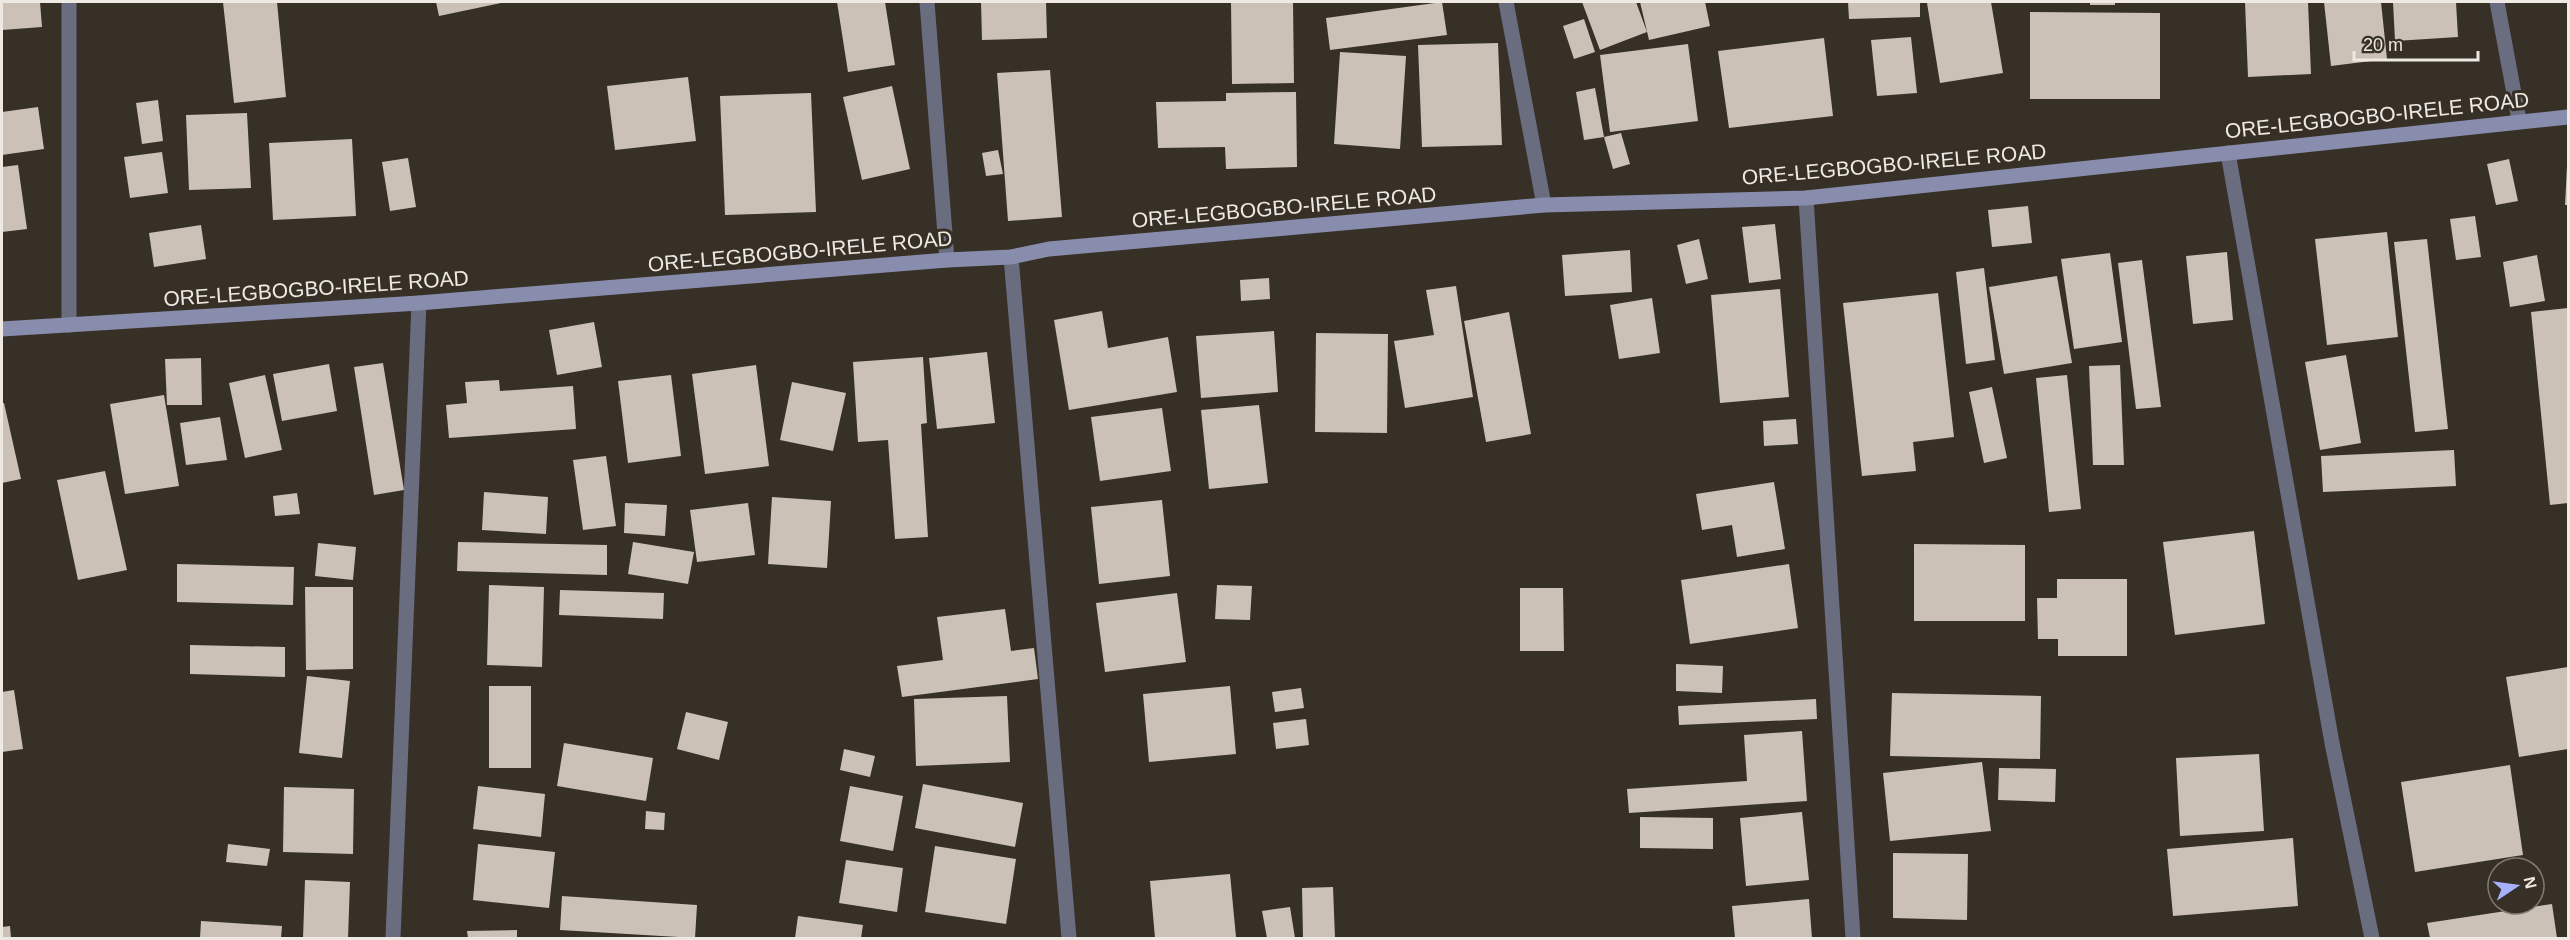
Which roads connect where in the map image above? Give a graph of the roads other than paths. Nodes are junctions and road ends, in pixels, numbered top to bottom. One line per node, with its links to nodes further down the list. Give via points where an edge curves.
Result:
1 (69, 2): 13 (street)
2 (927, 2): 11 (street)
3 (1506, 2): 9 (street)
4 (2497, 2): 6 (street)
5 (2568, 117): 6 (main road, ORE-LEGBOGBO-IRELE ROAD)
6 (2519, 120): 7 (main road, ORE-LEGBOGBO-IRELE ROAD)
7 (2228, 153): 8 (main road, ORE-LEGBOGBO-IRELE ROAD); 18 (street, via 2332,743)
8 (1806, 198): 9 (main road, ORE-LEGBOGBO-IRELE ROAD); 17 (street)
9 (1544, 205): 10 (main road, ORE-LEGBOGBO-IRELE ROAD, via 1049,249)
10 (1011, 257): 11 (main road, ORE-LEGBOGBO-IRELE ROAD); 16 (street)
11 (947, 260): 12 (main road, ORE-LEGBOGBO-IRELE ROAD)
12 (420, 303): 13 (main road, ORE-LEGBOGBO-IRELE ROAD); 15 (street)
13 (69, 325): 14 (main road, ORE-LEGBOGBO-IRELE ROAD)
14 (2, 329)
15 (393, 939)
16 (1069, 939)
17 (1853, 939)
18 (2372, 939)

